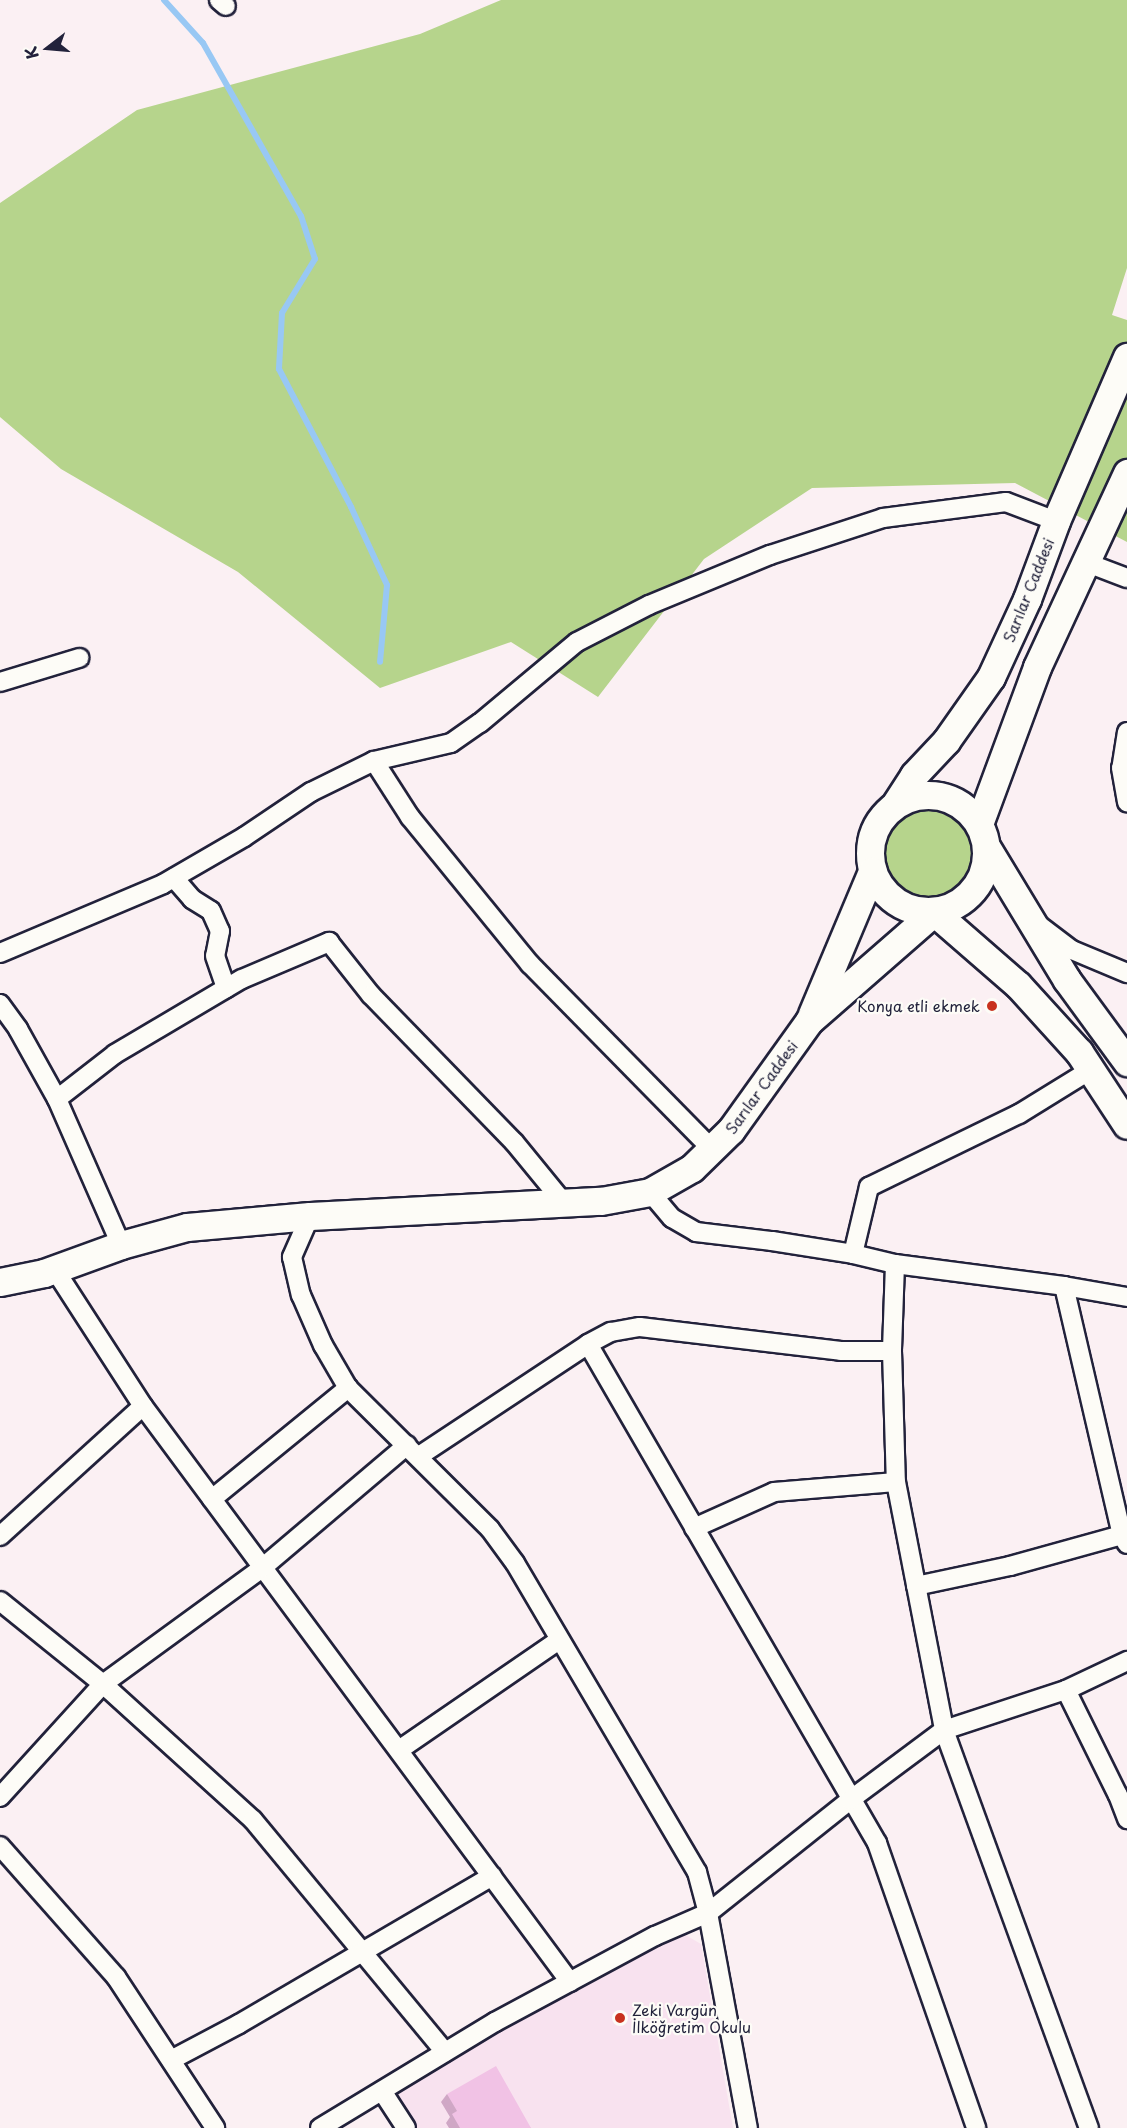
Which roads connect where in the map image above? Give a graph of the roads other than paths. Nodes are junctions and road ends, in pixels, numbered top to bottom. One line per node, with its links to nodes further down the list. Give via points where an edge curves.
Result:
1 (1127, 357): 3 (street, Sarılar Caddesi)
2 (1127, 473): 4 (street, Sarılar Caddesi)
3 (1056, 521): 9 (street, via 1006,502 884,518 770,555 649,605 577,642 451,743); 11 (street, Sarılar Caddesi, via 1027,599 991,677)
4 (1085, 562): 5 (street); 12 (street, Sarılar Caddesi, via 1037,667)
5 (1127, 578)
6 (79, 658): 7 (street)
7 (0, 682)
8 (1127, 732): 10 (street, via 1120,768)
9 (374, 761): 14 (street, via 311,792); 26 (street, via 410,817 530,964)
10 (1127, 802)
11 (896, 803): 12 (street, via 933,794 951,799 967,809); 13 (street, Sarılar Caddesi, via 882,816 873,833 869,852)
12 (983, 836): 15 (street, Sarılar Caddesi, via 986,866 979,883 968,897); 16 (street, via 1014,897)
13 (872, 871): 15 (street, via 881,888 896,902 914,910); 21 (street, Sarılar Caddesi)
14 (174, 878): 17 (street); 19 (street, via 192,899 211,911 220,931 214,956)
15 (934, 912): 21 (street, Sarılar Caddesi); 23 (street, via 1018,985)
16 (1030, 919): 18 (street, via 1072,950); 22 (street, via 1086,1008)
17 (0, 953)
18 (1127, 973)
19 (226, 988): 24 (street, via 115,1054); 28 (street, via 328,942 371,995 514,1142)
20 (0, 1004): 24 (street)
21 (809, 1021): 26 (street, Sarılar Caddesi, via 731,1130)
22 (1127, 1062)
23 (1092, 1069): 25 (street); 31 (street, via 1019,1114 869,1187)
24 (57, 1099): 30 (street)
25 (1127, 1125)
26 (712, 1149): 27 (street, Sarılar Caddesi, via 692,1168)
27 (650, 1192): 28 (street, Sarılar Caddesi); 31 (street, via 672,1218 696,1232)
28 (564, 1203): 29 (street, Sarılar Caddesi)
29 (310, 1216): 30 (street, Sarılar Caddesi, via 187,1227); 39 (street, via 292,1257 301,1295)
30 (121, 1245): 33 (street, Sarılar Caddesi)
31 (853, 1254): 32 (street)
32 (895, 1264): 35 (street); 38 (street)
33 (55, 1270): 34 (street, Sarılar Caddesi); 40 (street)
34 (0, 1282)
35 (1064, 1286): 36 (street); 46 (street)
36 (1127, 1297)
37 (588, 1344): 38 (street, via 611,1332 640,1327 841,1351); 41 (street); 44 (street)
38 (892, 1351): 42 (street)
39 (348, 1388): 41 (street); 43 (street)
40 (144, 1406): 43 (street); 45 (street)
41 (413, 1451): 47 (street); 50 (street, via 490,1528)
42 (896, 1482): 44 (street, via 774,1492); 48 (street)
43 (212, 1499): 47 (street)
44 (694, 1528): 58 (street)
45 (0, 1536)
46 (1124, 1540): 48 (street)
47 (262, 1568): 52 (street); 55 (street)
48 (916, 1586): 54 (street)
49 (0, 1601): 52 (street)
50 (559, 1640): 55 (street); 62 (street, via 697,1872)
51 (1127, 1661): 53 (street)
52 (103, 1684): 57 (street); 63 (street, via 253,1820)
53 (1066, 1690): 54 (street); 56 (street)
54 (944, 1730): 58 (street); 73 (street)
55 (399, 1750): 61 (street)
56 (1123, 1792): 59 (street)
57 (0, 1797)
58 (850, 1800): 62 (street); 72 (street, via 877,1843)
59 (1127, 1819)
60 (0, 1846): 66 (street, via 116,1977)
61 (492, 1876): 63 (street); 64 (street)
62 (708, 1912): 64 (street); 71 (street)
63 (362, 1951): 65 (street); 66 (street)
64 (570, 1982): 65 (street)
65 (445, 2052): 67 (street)
66 (171, 2060): 68 (street)
67 (382, 2091): 69 (street); 70 (street)
68 (215, 2128)
69 (320, 2128)
70 (406, 2128)
71 (748, 2128)
72 (976, 2128)
73 (1089, 2128)

